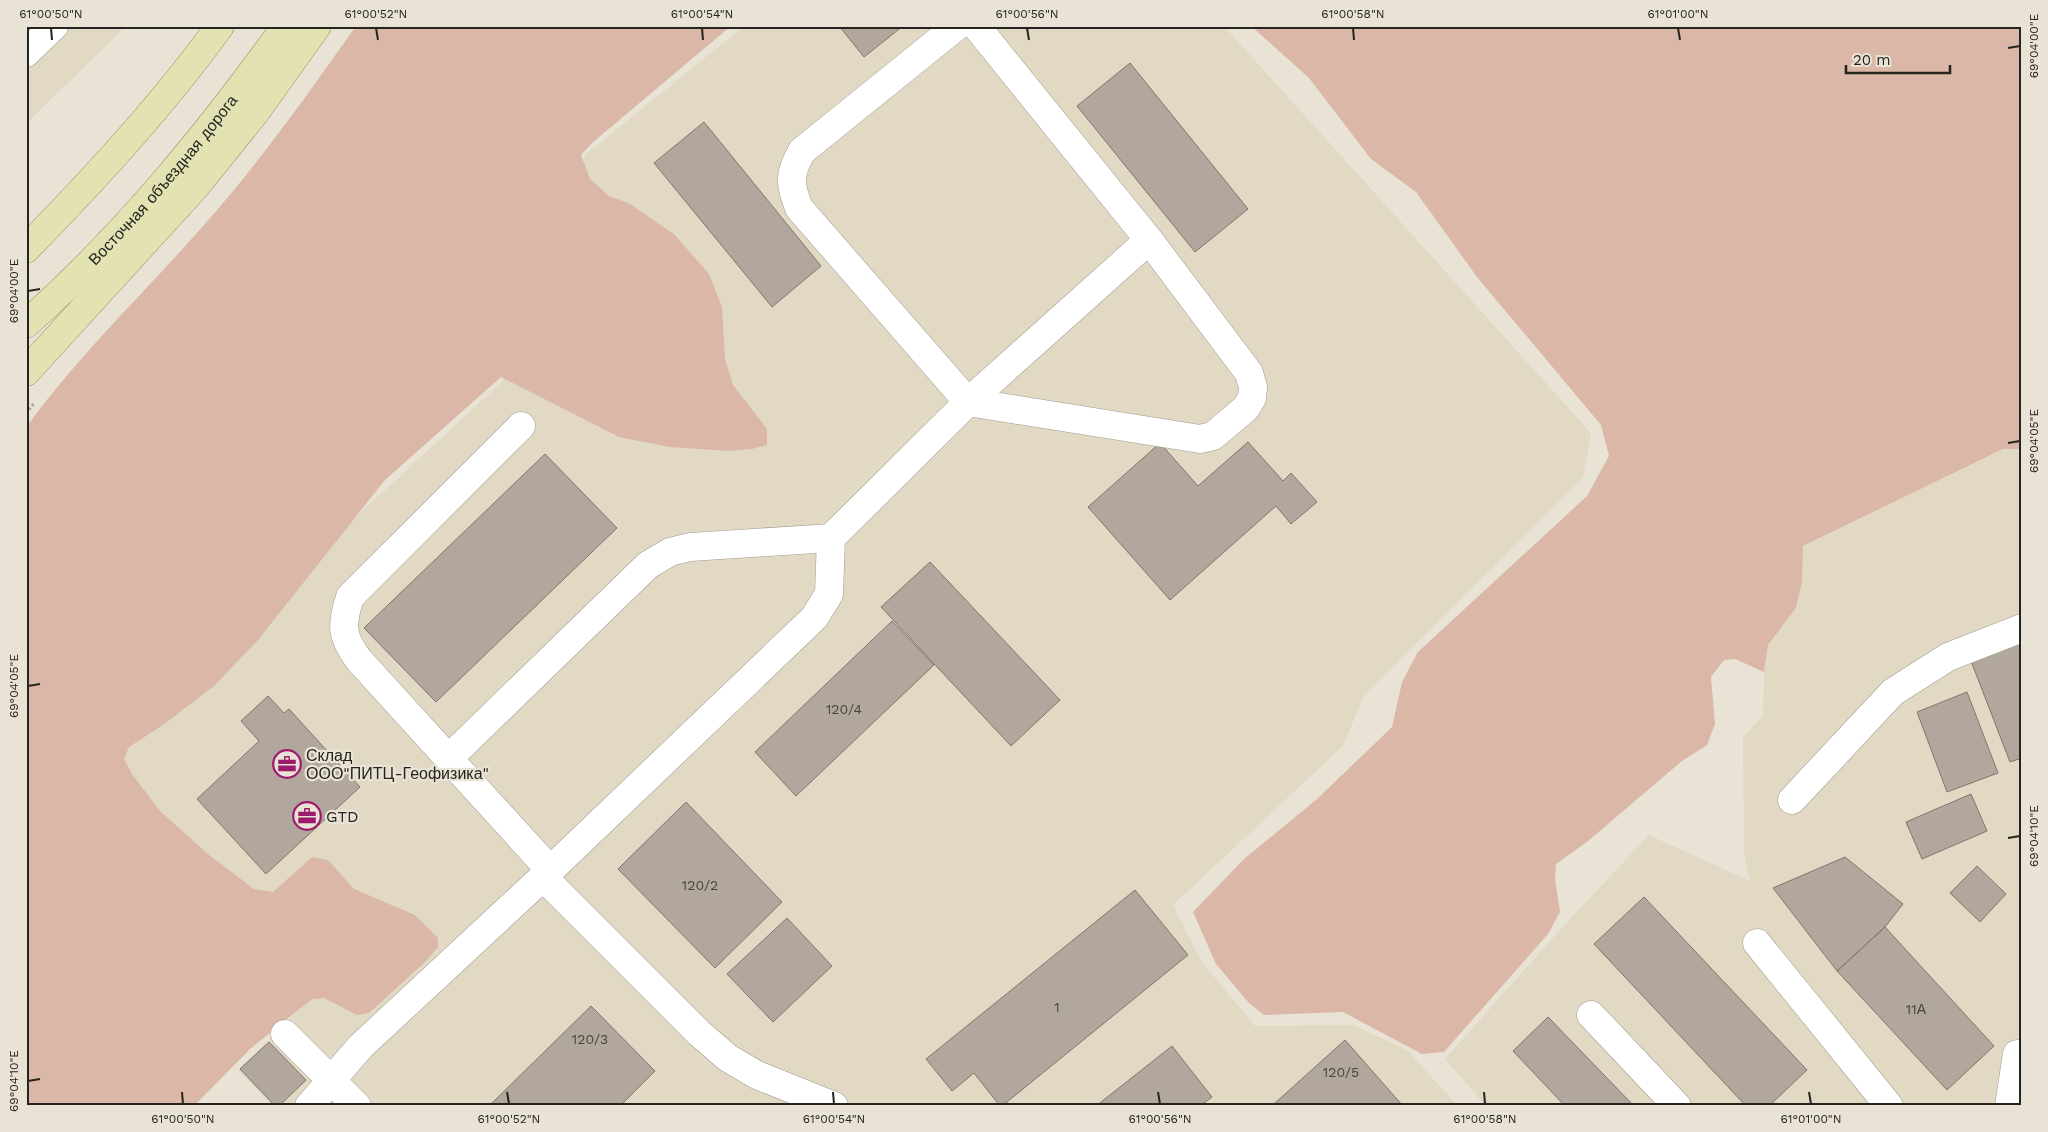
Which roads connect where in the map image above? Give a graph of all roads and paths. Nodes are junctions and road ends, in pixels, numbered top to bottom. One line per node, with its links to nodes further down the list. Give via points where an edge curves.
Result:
1 (54, 26): 8 (lane)
2 (220, 26): 11 (main road, via 127,143)
3 (286, 26): 9 (main road, Восточная объездная дорога)
4 (317, 26): 7 (main road)
5 (957, 26): 15 (lane, via 802,151 793,167 792,189 799,208)
6 (976, 26): 10 (lane)
7 (302, 49): 9 (main road); 12 (main road, via 196,186)
8 (26, 53)
9 (181, 163): 12 (main road); 13 (main road, Восточная объездная дорога, via 80,272)
10 (1149, 240): 15 (lane); 15 (lane, via 1249,373 1253,387 1252,398 1246,408 1212,436 1200,439)
11 (26, 250)
12 (74, 317): 14 (main road)
13 (26, 324)
14 (26, 372)
15 (968, 402): 17 (lane)
16 (521, 426): 19 (lane, via 350,597 343,619 347,643 358,659)
17 (832, 538): 19 (lane, via 690,547 670,552 648,565); 21 (lane, via 830,594 814,618)
18 (2022, 628): 20 (lane, via 1948,658 1893,692)
19 (448, 759): 21 (lane)
20 (1792, 800)
21 (547, 874): 26 (lane, via 361,1046); 29 (lane, via 699,1033 728,1058 757,1075)
22 (1757, 943): 31 (lane)
23 (1591, 1015): 30 (lane)
24 (285, 1034): 26 (lane)
25 (2017, 1054): 32 (lane)
26 (332, 1080): 27 (lane); 28 (lane)
27 (309, 1106)
28 (357, 1106)
29 (834, 1106)
30 (1677, 1106)
31 (1889, 1106)
32 (2010, 1106)

